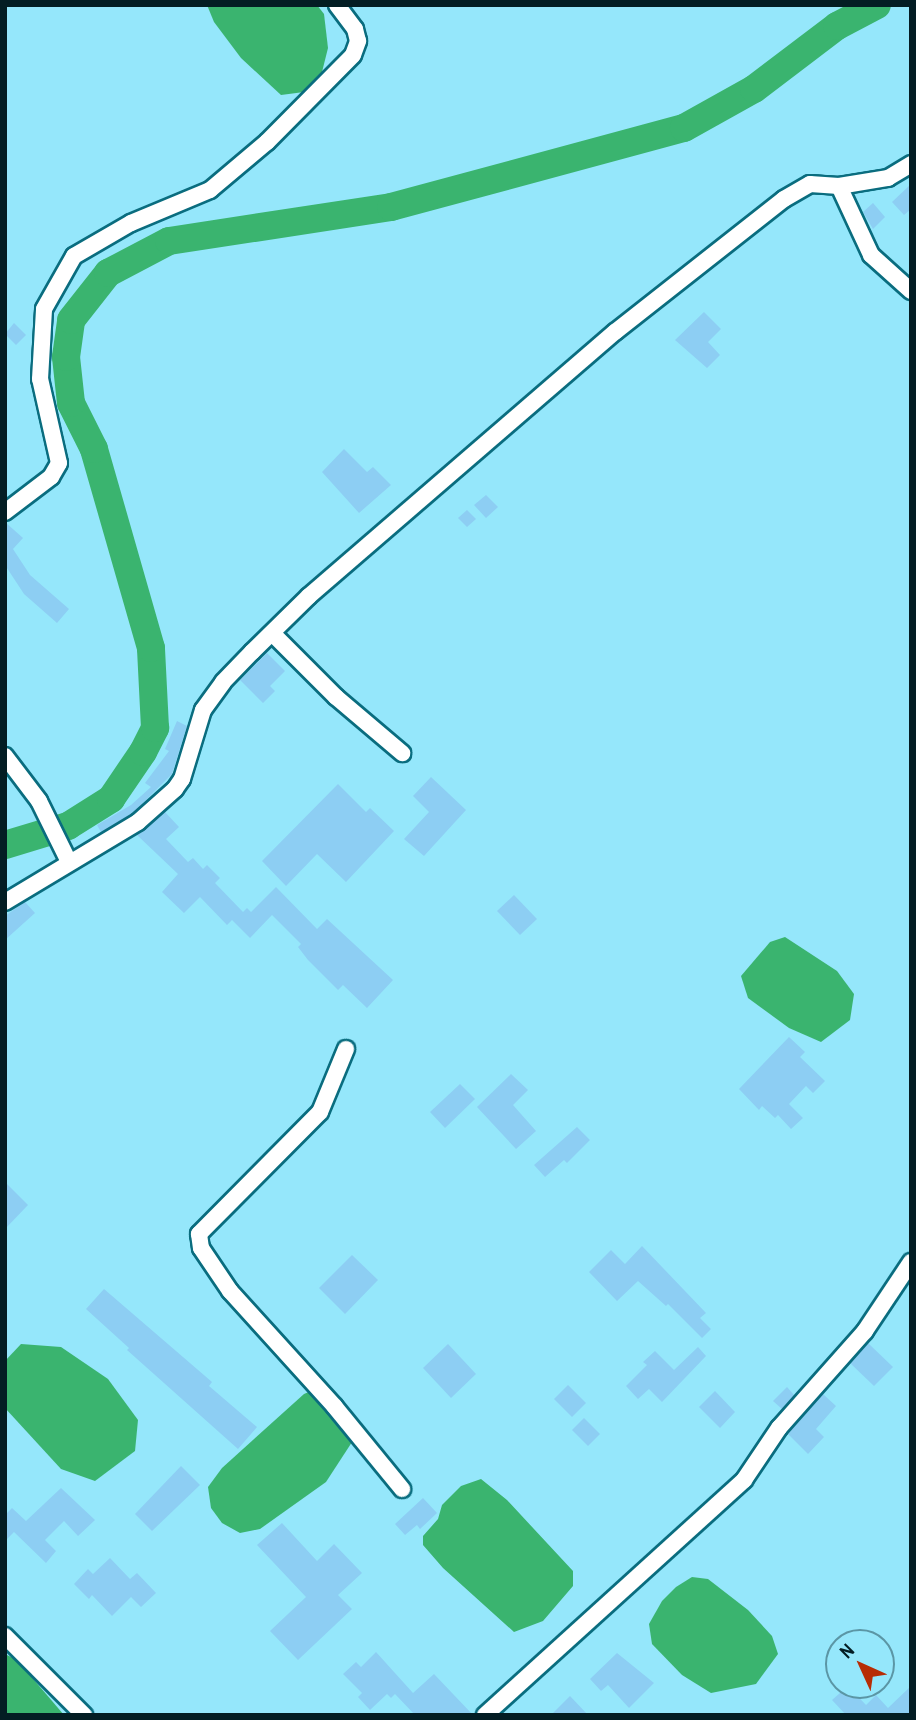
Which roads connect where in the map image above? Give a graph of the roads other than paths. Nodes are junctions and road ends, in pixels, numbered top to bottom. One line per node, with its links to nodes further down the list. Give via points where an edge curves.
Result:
1 (337, 5): 5 (street, via 355,30 358,41 353,55 267,142 210,190 131,223 74,256 44,309 40,379 59,463 51,477)
2 (911, 164): 3 (street, via 888,178)
3 (839, 186): 4 (street, via 871,255); 6 (street, via 810,184 731,240 615,332)
4 (911, 291)
5 (5, 513)
6 (272, 633): 7 (street, via 336,697); 9 (street, via 223,682 203,710 175,789 138,822)
7 (402, 753)
8 (5, 756): 9 (street, via 39,801)
9 (67, 858): 10 (street)
10 (5, 902)
11 (346, 1049): 13 (street, via 320,1112 199,1234 201,1248 230,1291)
12 (911, 1262): 16 (street, via 865,1331 779,1428 744,1480)
13 (402, 1489)
14 (5, 1636): 15 (street)
15 (84, 1715)
16 (485, 1715)

